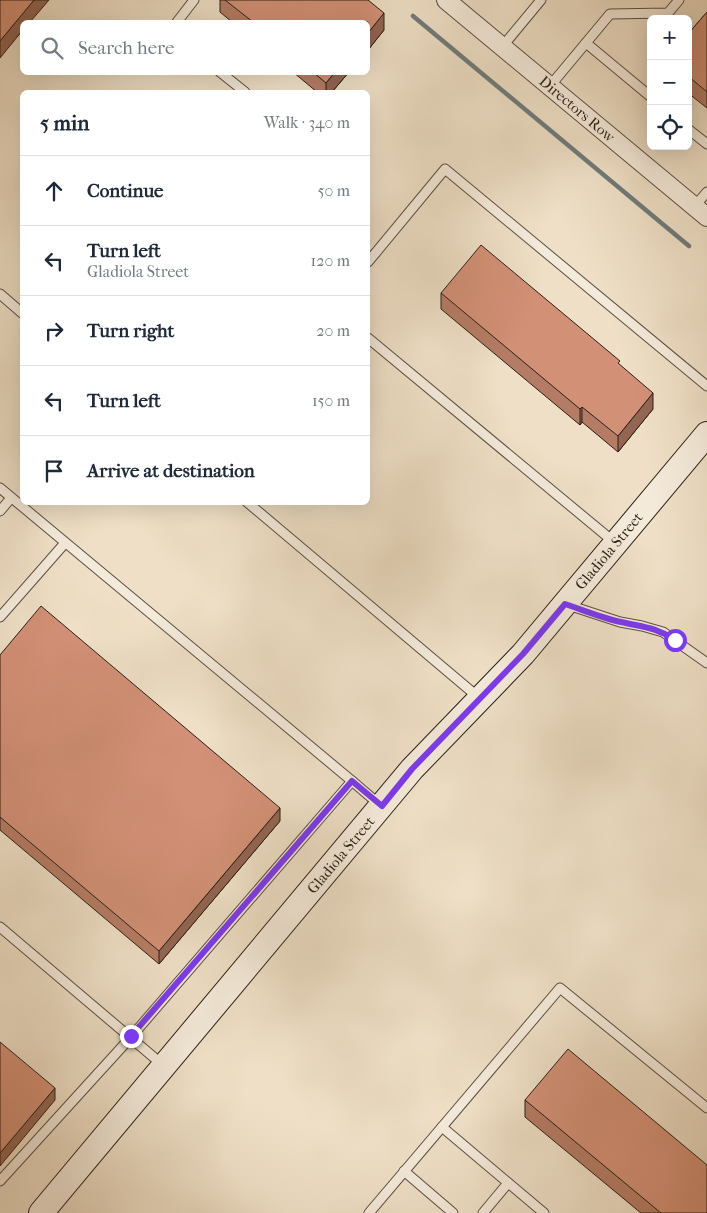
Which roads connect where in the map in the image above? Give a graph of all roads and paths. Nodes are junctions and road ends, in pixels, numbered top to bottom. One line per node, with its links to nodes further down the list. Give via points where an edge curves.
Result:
1 (194, 0): 5 (lane)
2 (446, 0): 7 (street, Directors Row)
3 (541, 0): 7 (lane)
4 (679, 0): 6 (lane, via 668,13 610,14)
5 (179, 20)
6 (586, 43): 9 (lane); 11 (lane)
7 (502, 47): 9 (street, Directors Row)
8 (224, 75): 10 (lane)
9 (550, 86): 15 (street, Directors Row)
10 (242, 90)
11 (647, 94)
12 (692, 132): 13 (lane)
13 (707, 144)
14 (707, 192): 15 (lane)
15 (701, 212)
16 (370, 260): 20 (lane, via 446,169)
17 (0, 294): 18 (lane)
18 (20, 311)
19 (370, 340): 27 (lane)
20 (707, 386)
21 (707, 434): 27 (street, Gladiola Street)
22 (0, 488): 23 (lane)
23 (11, 498): 25 (lane); 26 (lane)
24 (251, 505): 31 (lane)
25 (0, 511)
26 (65, 543): 29 (lane); 32 (lane)
27 (616, 544): 28 (street, Gladiola Street)
28 (565, 604): 30 (lane, via 663,632); 31 (street, Gladiola Street)
29 (0, 617)
30 (707, 662)
31 (480, 699): 33 (street, Gladiola Street, via 412,769)
32 (352, 781): 33 (lane); 35 (lane)
33 (382, 806): 36 (street, Gladiola Street)
34 (0, 927): 35 (lane)
35 (131, 1036): 36 (lane); 40 (lane)
36 (164, 1066): 42 (street, Gladiola Street)
37 (707, 1108): 38 (lane, via 560,988)
38 (442, 1127): 39 (lane); 41 (lane)
39 (404, 1171): 43 (lane); 44 (lane)
40 (0, 1180)
41 (508, 1183): 45 (lane); 46 (lane)
42 (41, 1213)
43 (369, 1213)
44 (453, 1213)
45 (483, 1213)
46 (544, 1213)

